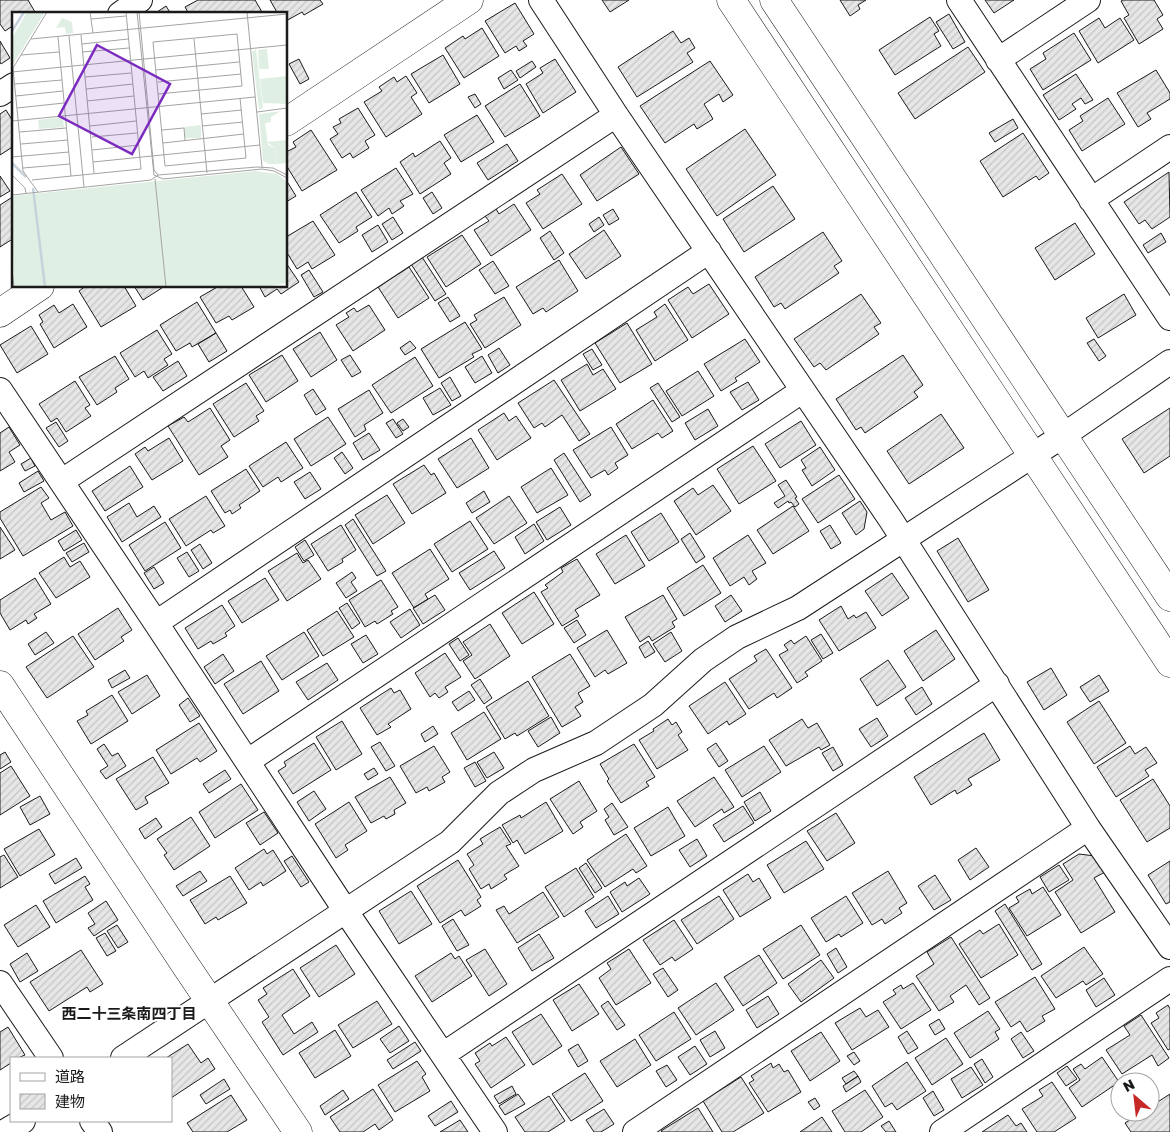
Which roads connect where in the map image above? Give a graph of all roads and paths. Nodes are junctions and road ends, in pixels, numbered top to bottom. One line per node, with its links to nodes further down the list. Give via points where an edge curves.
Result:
1 (140, 0): 8 (street)
2 (470, 0): 13 (street)
3 (541, 0): 12 (street)
4 (730, 0): 24 (street)
5 (774, 0): 23 (street)
6 (959, 0): 9 (street)
7 (1088, 0): 9 (street)
8 (123, 12)
9 (998, 60): 15 (street)
10 (12, 86): 11 (street)
11 (0, 94)
12 (616, 114): 16 (street); 25 (street)
13 (288, 121)
14 (1170, 147): 15 (street)
15 (1091, 200): 19 (street)
16 (709, 251): 22 (street); 28 (street)
17 (37, 288): 18 (street)
18 (0, 313)
19 (1170, 318)
20 (1170, 362): 23 (street)
21 (0, 390): 25 (street)
22 (802, 391): 26 (street); 32 (street)
23 (1064, 435): 24 (street); 27 (street)
24 (1032, 456): 26 (street); 29 (street)
25 (62, 481): 28 (street)
26 (904, 540): 30 (street); 34 (street, via 798,608 737,637 703,660 653,705 596,743 534,770 499,793 450,842)
27 (1170, 597)
28 (156, 623): 32 (street)
29 (1170, 663)
30 (996, 684): 33 (street); 39 (street)
31 (0, 685): 38 (street)
32 (248, 760): 34 (street)
33 (1088, 828): 35 (street); 46 (street)
34 (345, 910): 38 (street); 39 (street)
35 (1170, 948)
36 (1170, 979): 47 (street)
37 (0, 982): 40 (street)
38 (210, 1001): 41 (street); 44 (street)
39 (444, 1054): 45 (street)
40 (50, 1057)
41 (125, 1057)
42 (21, 1122): 43 (street)
43 (4, 1132)
44 (298, 1132)
45 (496, 1132)
46 (635, 1132)
47 (942, 1132)

